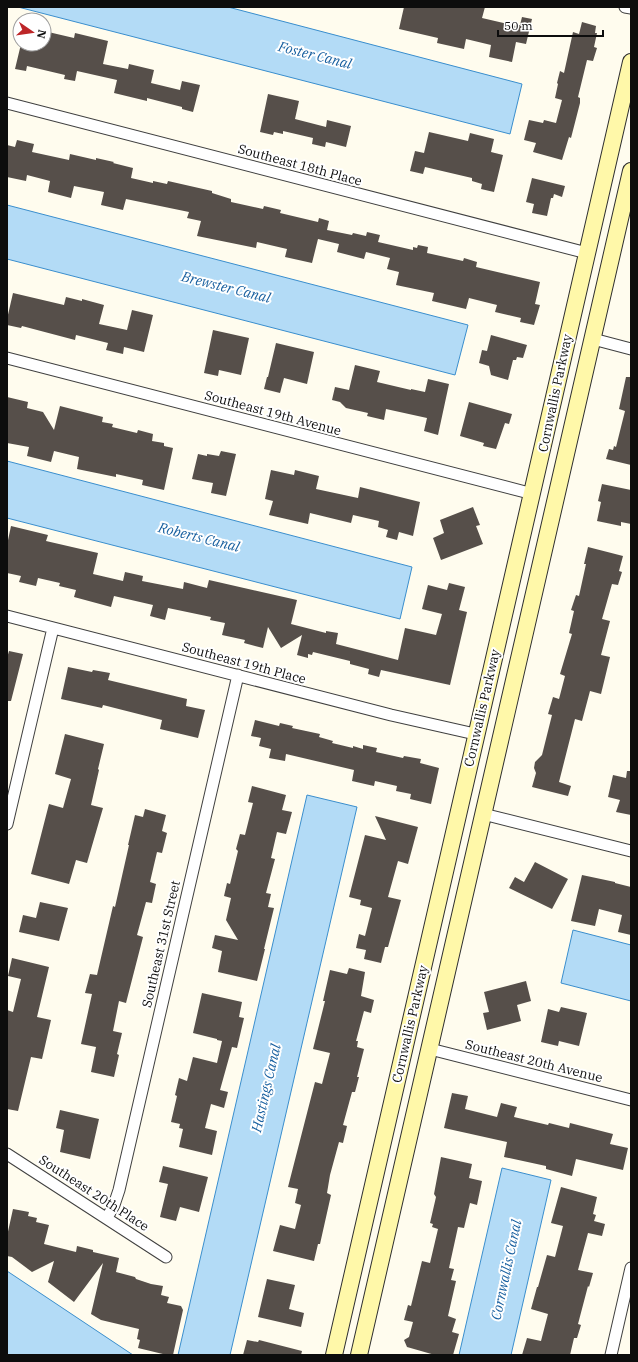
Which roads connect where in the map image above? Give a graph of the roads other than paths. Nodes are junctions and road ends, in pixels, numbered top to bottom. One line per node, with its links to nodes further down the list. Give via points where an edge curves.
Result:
1 (625, 7): 2 (street)
2 (631, 8)
3 (631, 62): 6 (street, Cornwallis Parkway)
4 (7, 103): 6 (street, Southeast 18th Place)
5 (631, 171): 7 (street, Cornwallis Parkway)
6 (587, 254): 7 (street); 8 (street, Cornwallis Parkway)
7 (610, 259): 9 (street, Cornwallis Parkway)
8 (568, 333): 9 (street); 12 (street, Cornwallis Parkway)
9 (593, 339): 10 (street); 13 (street, Cornwallis Parkway)
10 (631, 349)
11 (7, 358): 12 (street, Southeast 19th Avenue)
12 (533, 494): 13 (street); 17 (street, Cornwallis Parkway)
13 (554, 500): 18 (street, Cornwallis Parkway)
14 (7, 616): 15 (street, Southeast 19th Place)
15 (53, 628): 16 (street, Southeast 19th Place); 21 (street)
16 (238, 675): 17 (street, Southeast 19th Place, via 391,715); 27 (street, Southeast 31st Street, via 119,1190)
17 (476, 734): 18 (street); 19 (street, Cornwallis Parkway)
18 (500, 740): 20 (street, Cornwallis Parkway)
19 (459, 809): 20 (street); 23 (street, Cornwallis Parkway)
20 (483, 814): 22 (street); 24 (street, Cornwallis Parkway)
21 (7, 824)
22 (631, 851)
23 (406, 1044): 24 (street); 30 (street, Cornwallis Parkway)
24 (430, 1049): 25 (street, Southeast 20th Avenue); 31 (street, Cornwallis Parkway)
25 (631, 1100)
26 (7, 1154): 27 (street, Southeast 20th Place)
27 (107, 1218): 28 (street, Southeast 20th Place)
28 (166, 1256)
29 (631, 1268): 32 (street)
30 (334, 1355)
31 (359, 1355)
32 (611, 1355)

